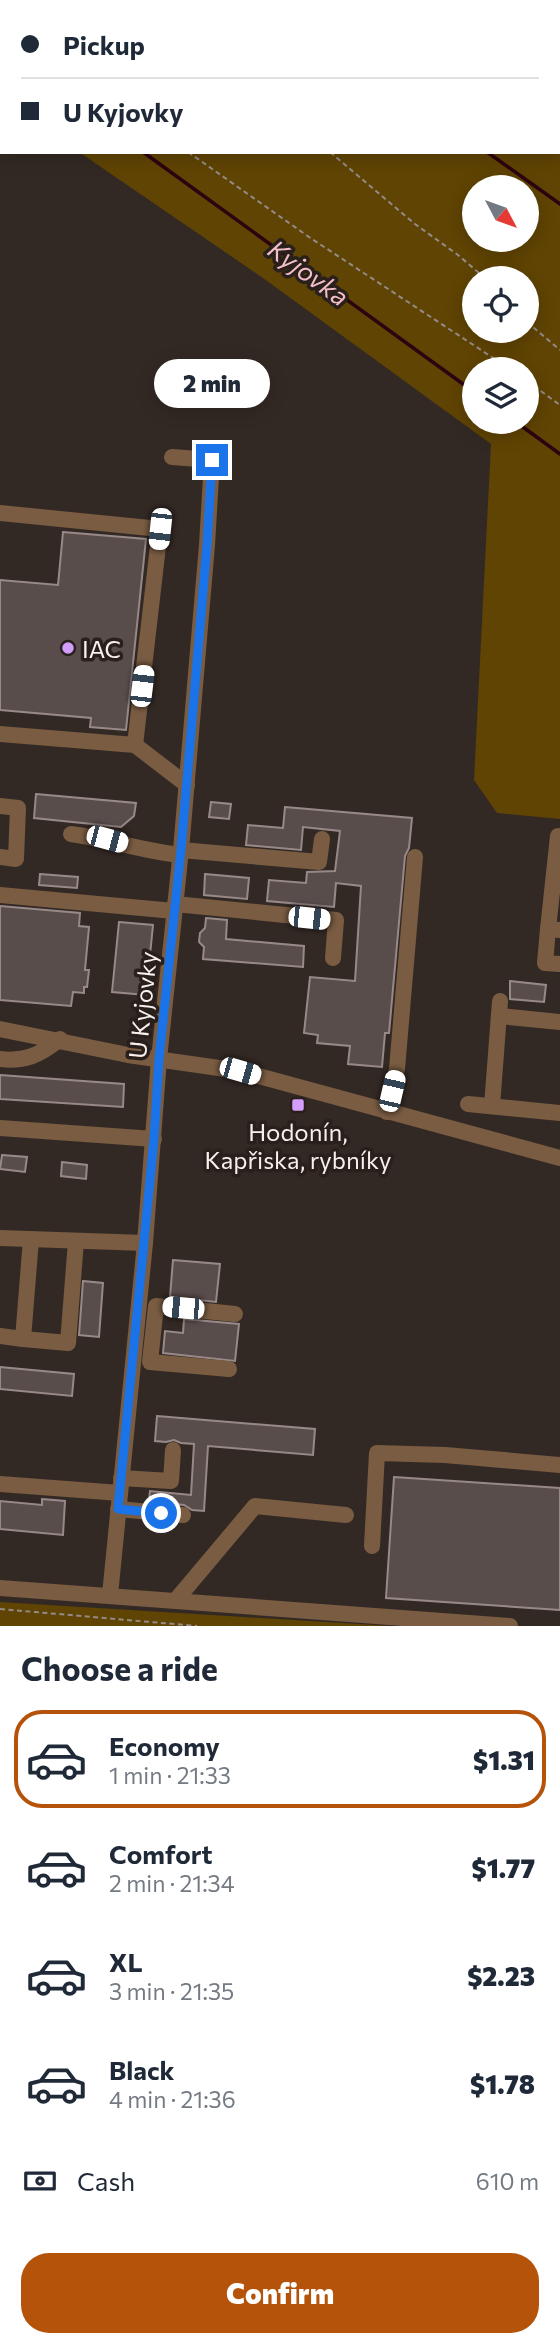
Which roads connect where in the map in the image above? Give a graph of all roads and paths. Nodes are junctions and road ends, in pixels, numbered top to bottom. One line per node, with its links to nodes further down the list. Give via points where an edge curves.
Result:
1 (191, 154): 6 (path)
2 (332, 154): 3 (path)
3 (471, 266)
4 (539, 332): 5 (path)
5 (560, 350)
6 (492, 357)
7 (539, 390): 8 (path)
8 (560, 405)
9 (172, 457): 13 (lane, U Kyjovky, via 212,460)
10 (0, 513): 12 (lane, via 160,529)
11 (0, 734): 12 (lane)
12 (135, 745): 13 (lane)
13 (187, 785): 18 (lane, U Kyjovky)
14 (0, 806): 19 (lane, via 18,808 16,859)
15 (71, 834): 18 (lane, via 155,852)
16 (558, 836): 23 (lane)
17 (321, 839): 18 (lane, via 319,862)
18 (181, 852): 22 (lane, U Kyjovky)
19 (0, 857)
20 (415, 857): 33 (lane, via 397,1069)
21 (0, 895): 22 (lane)
22 (175, 907): 24 (lane, via 336,920); 30 (lane, U Kyjovky)
23 (554, 929): 25 (lane, via 545,963)
24 (333, 958)
25 (560, 964)
26 (560, 1022): 32 (lane, via 500,1009)
27 (0, 1028): 28 (lane)
28 (60, 1040): 29 (lane, via 29,1059); 30 (lane)
29 (0, 1059)
30 (159, 1059): 33 (lane, via 240,1071); 36 (lane, U Kyjovky)
31 (468, 1104): 32 (lane)
32 (492, 1106): 34 (lane)
33 (387, 1112): 37 (lane)
34 (560, 1113)
35 (0, 1128): 36 (lane)
36 (154, 1139): 41 (lane, U Kyjovky)
37 (560, 1158)
38 (0, 1238): 39 (lane)
39 (31, 1239): 40 (lane); 46 (lane)
40 (76, 1241): 41 (lane); 46 (lane, via 68,1343)
41 (145, 1244): 42 (lane, U Kyjovky)
42 (139, 1304): 43 (lane); 47 (lane, U Kyjovky)
43 (156, 1306): 44 (lane); 47 (lane)
44 (235, 1314)
45 (0, 1336): 46 (lane)
46 (23, 1339)
47 (142, 1361): 48 (lane); 52 (lane, U Kyjovky)
48 (229, 1369)
49 (173, 1450): 52 (lane, via 171,1481)
50 (560, 1465): 55 (lane, via 377,1453)
51 (0, 1484): 52 (lane)
52 (120, 1494): 54 (lane); 57 (lane, U Kyjovky)
53 (346, 1515): 58 (lane, via 255,1506)
54 (183, 1516)
55 (372, 1546)
56 (0, 1588): 57 (lane)
57 (110, 1595): 58 (lane)
58 (176, 1600): 61 (lane)
59 (0, 1609): 60 (path)
60 (197, 1626)
61 (510, 1626)

